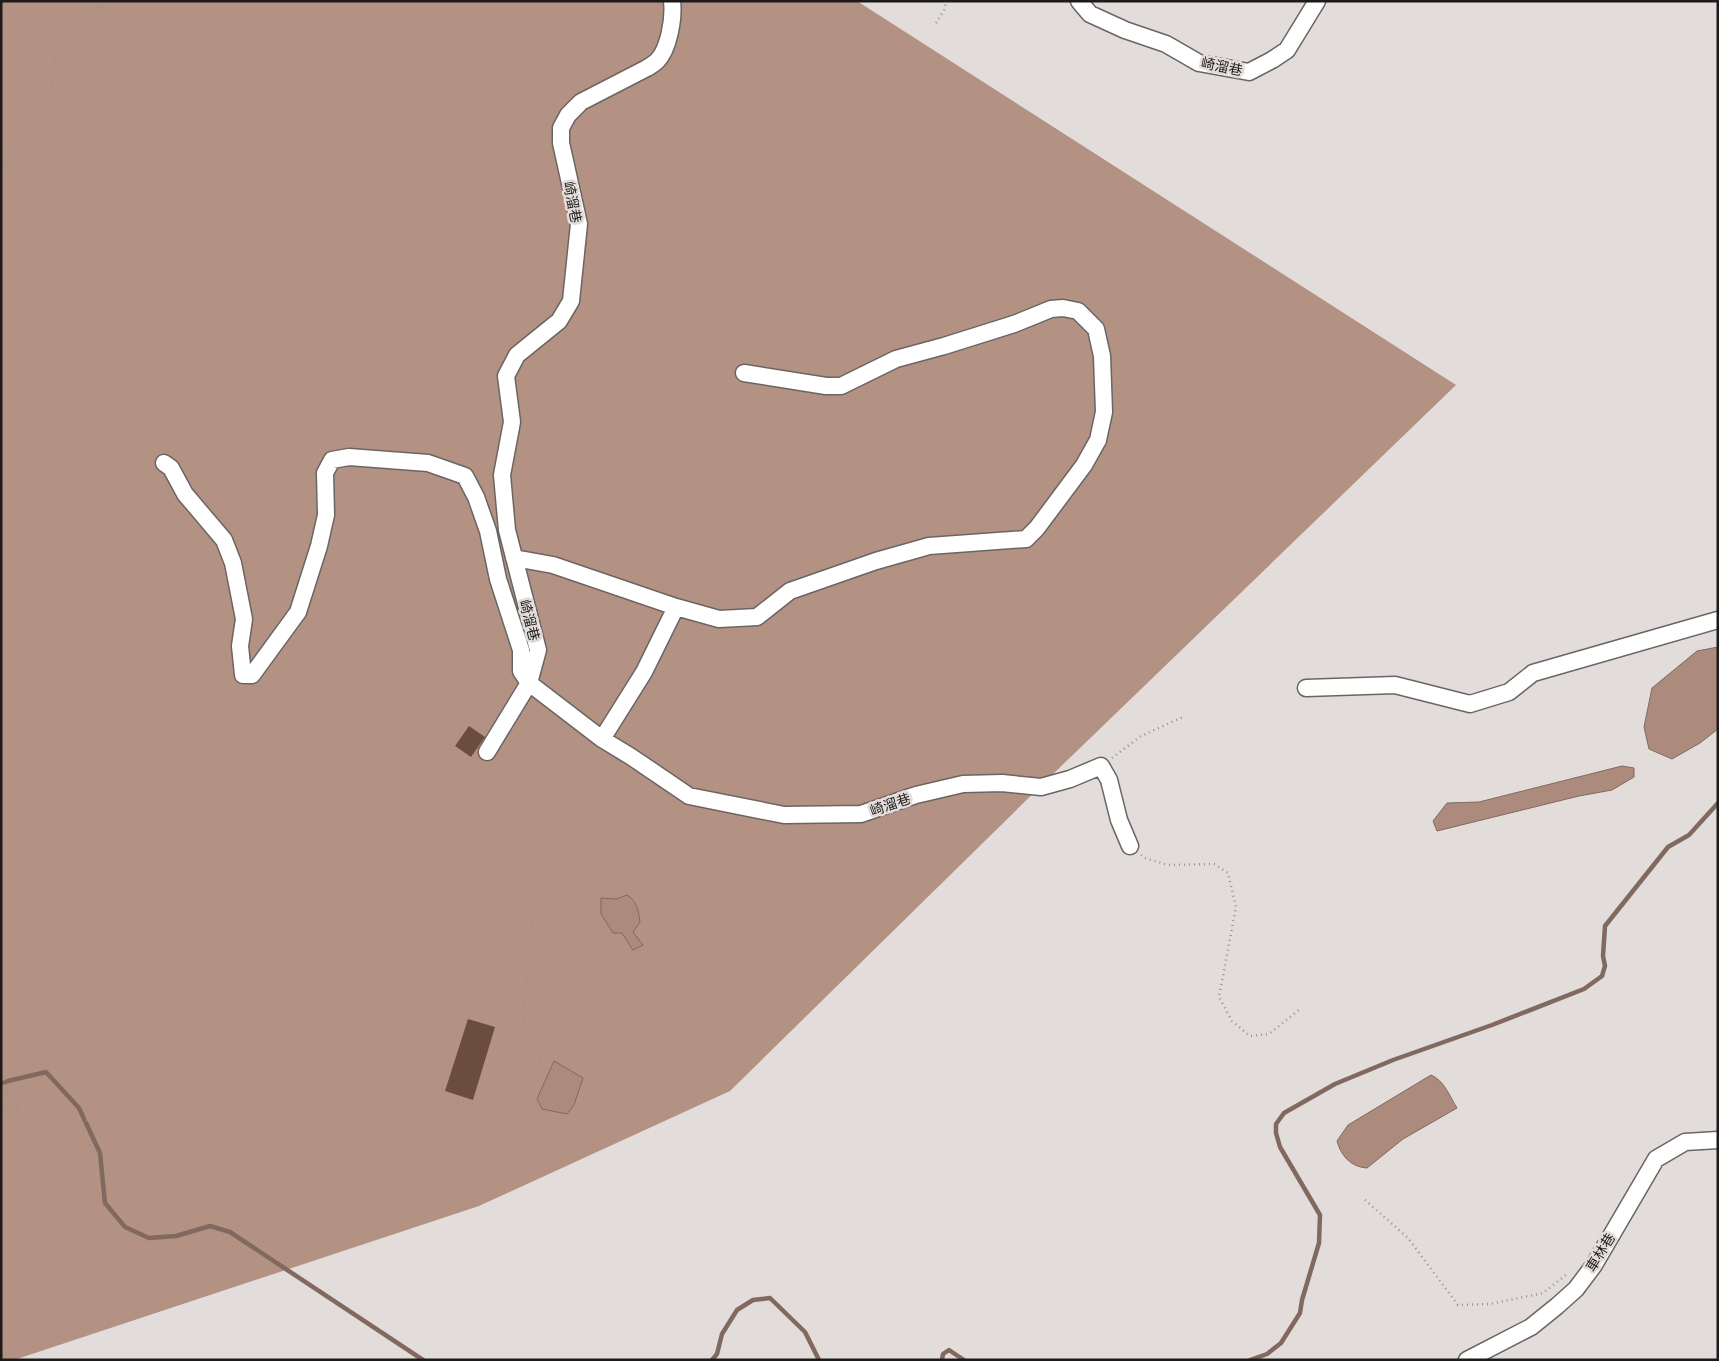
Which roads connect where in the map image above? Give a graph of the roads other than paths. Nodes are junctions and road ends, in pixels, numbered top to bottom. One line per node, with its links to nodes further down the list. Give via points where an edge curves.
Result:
1 (672, 1): 6 (street, 崎溜巷, via 666,49 657,62 581,102 561,128 561,143 579,224 576,267 571,300 558,322 517,355 506,376 512,422 502,475)
2 (1079, 1): 3 (street, 崎溜巷, via 1090,14 1166,44 1199,63 1249,72 1287,50)
3 (1317, 1)
4 (744, 373): 7 (street, via 841,386 896,359 1051,309 1063,308 1078,311 1096,330 1102,356 1104,412 1098,440 1084,465 1026,539 928,546 876,561 790,591 757,617 719,620)
5 (164, 462): 9 (street, via 171,468 185,494 224,540 233,563 244,619 240,646 243,675 252,675 298,612 326,515 325,473 332,460 348,457 428,463 465,476 488,531 498,579 521,650 521,671)
6 (514, 558): 7 (street, via 553,565); 9 (street, 崎溜巷, via 538,650)
7 (676, 607): 11 (street, via 644,672)
8 (1718, 620): 10 (street, via 1533,673 1509,692 1470,704 1395,685)
9 (529, 682): 11 (street, 崎溜巷); 12 (street)
10 (1306, 688)
11 (602, 739): 13 (street, 崎溜巷, via 689,796 784,815 862,814 916,795 963,784 1041,787 1101,766 1109,780)
12 (487, 752)
13 (1130, 846)
14 (1718, 1140): 15 (street, 車林巷, via 1685,1142 1656,1159 1594,1265 1576,1289 1530,1327)
15 (1466, 1360)

